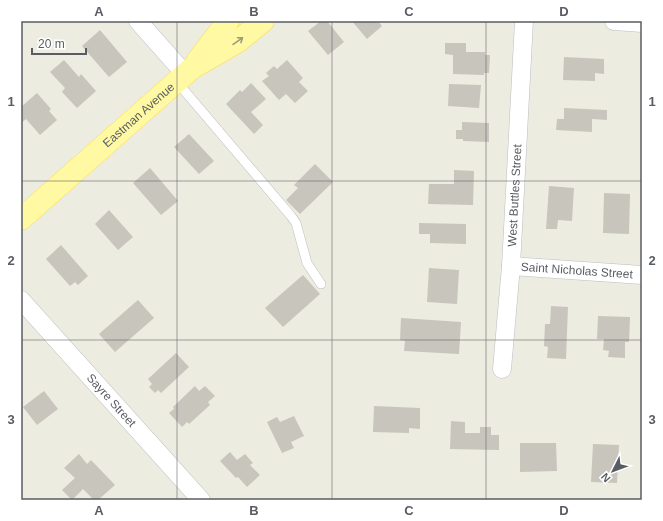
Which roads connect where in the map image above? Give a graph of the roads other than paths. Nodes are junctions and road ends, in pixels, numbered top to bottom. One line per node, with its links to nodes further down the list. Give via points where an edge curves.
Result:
1 (138, 21): 7 (street)
2 (228, 21): 7 (main road)
3 (263, 21): 7 (main road, Eastman Avenue, one-way to 3, via 237,42)
4 (524, 21): 9 (street, West Buttles Street)
5 (614, 21): 6 (street)
6 (642, 23)
7 (185, 75): 8 (main road, Eastman Avenue); 11 (lane, via 291,216 296,224 306,263)
8 (21, 219)
9 (511, 266): 10 (street, Saint Nicholas Street); 13 (street, West Buttles Street)
10 (642, 275)
11 (321, 284)
12 (21, 300): 14 (street, Sayre Street)
13 (502, 369)
14 (201, 500)

